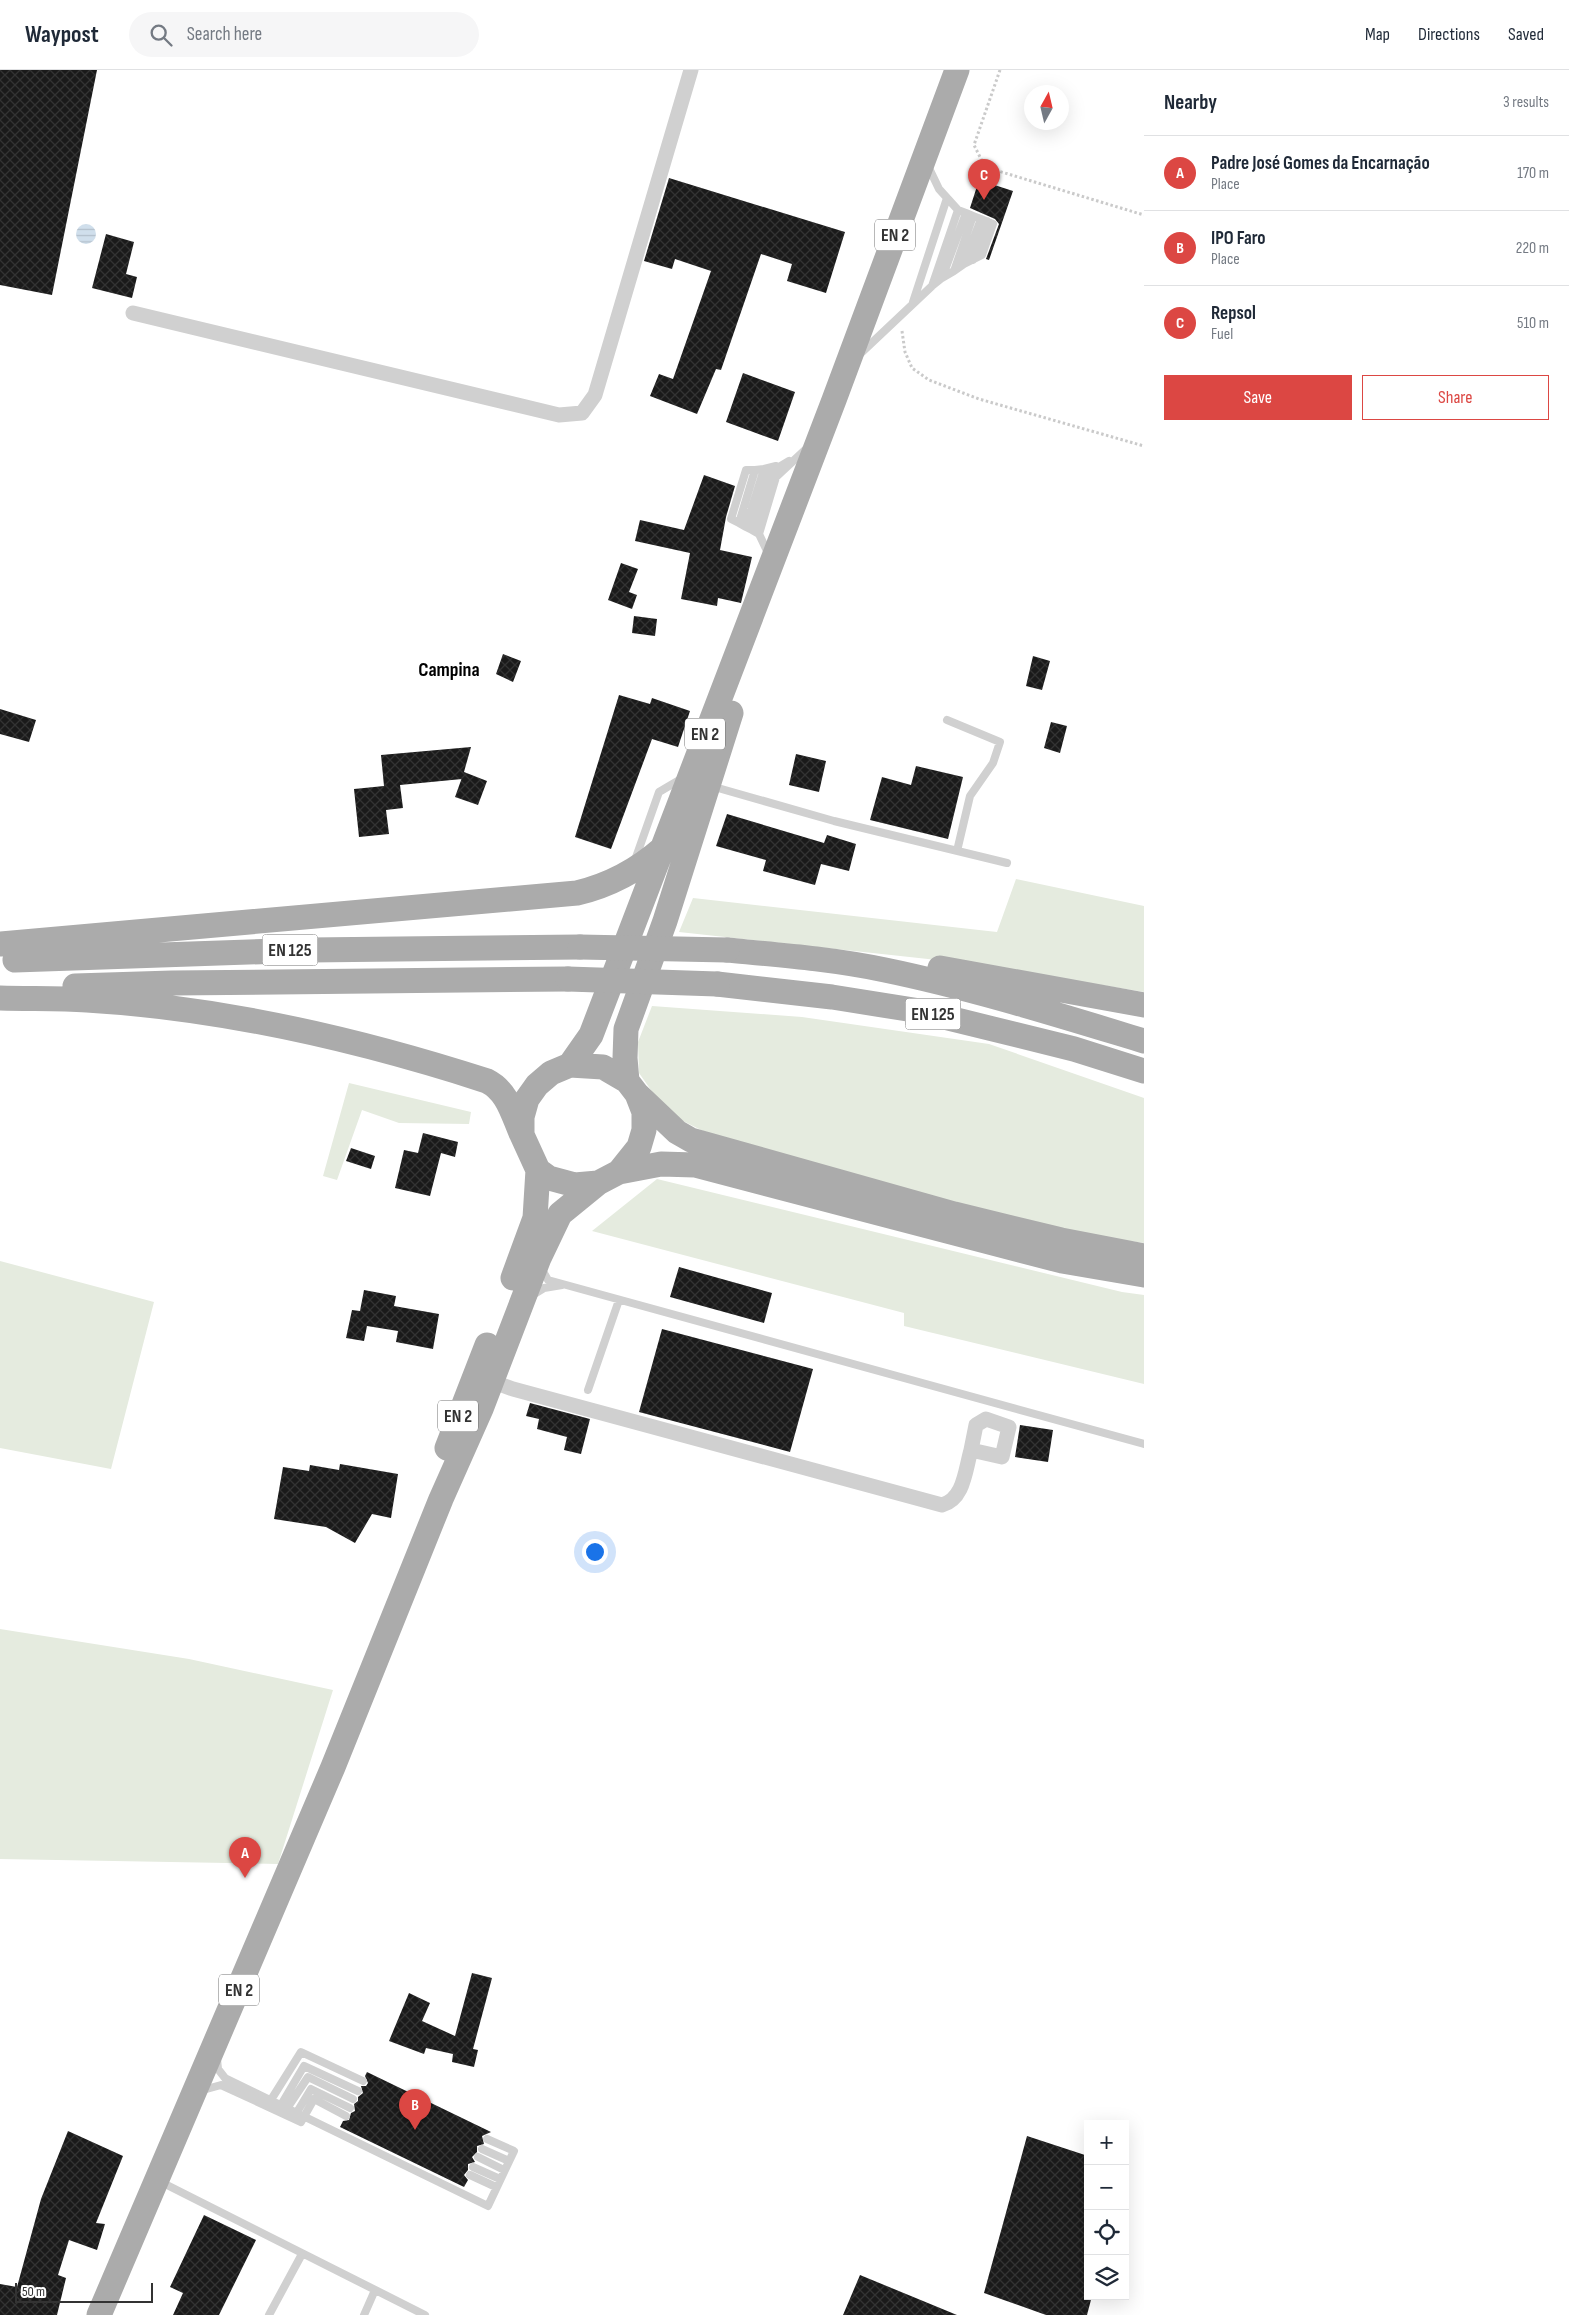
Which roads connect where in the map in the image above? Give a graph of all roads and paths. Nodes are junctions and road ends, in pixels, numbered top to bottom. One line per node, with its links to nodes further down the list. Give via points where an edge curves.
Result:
1 (691, 70): 14 (street, via 595,395 582,413 559,415)
2 (957, 70): 4 (main road, EN 2)
3 (1000, 70): 7 (path, via 974,145 984,167)
4 (925, 156): 5 (lane, via 932,178); 16 (main road, EN 2)
5 (947, 198): 6 (lane); 13 (lane)
6 (958, 210): 8 (lane); 12 (lane)
7 (1144, 215)
8 (977, 217): 9 (lane); 9 (lane, via 992,224 982,255); 10 (lane); 11 (lane)
9 (964, 264): 10 (lane)
10 (954, 271): 11 (lane)
11 (942, 278): 12 (lane)
12 (932, 286): 13 (lane)
13 (912, 304): 15 (lane)
14 (133, 313)
15 (899, 316): 16 (lane); 19 (path, via 905,352 912,368 929,380 979,399)
16 (846, 369): 17 (main road, EN 2)
17 (834, 400): 18 (main road, EN 2); 26 (main road, EN 2)
18 (821, 434): 20 (lane); 24 (main road, EN 2)
19 (1144, 446)
20 (798, 457): 21 (lane); 23 (lane, via 776,477)
21 (783, 464): 22 (lane); 23 (lane, via 769,473)
22 (760, 469): 23 (lane); 23 (lane, via 746,470 731,520)
23 (749, 529): 24 (lane, via 768,550)
24 (771, 563): 26 (main road, EN 2)
25 (947, 720): 28 (lane, via 1000,742 993,762 970,796)
26 (699, 778): 27 (main road, EN 2); 28 (lane, via 834,821); 30 (lane, via 660,792); 40 (main road, EN 2, via 665,921 626,1029 625,1058)
27 (663, 848): 30 (main road); 38 (main road, EN 2, via 591,1035)
28 (958, 851): 29 (lane)
29 (1008, 863)
30 (632, 872): 31 (main road, via 577,894)
31 (0, 944)
32 (822, 959): 33 (main road, EN 125, bridge, via 727,950 580,947 309,950); 36 (main road, via 877,960 930,966); 37 (main road, EN 125, via 932,981)
33 (0, 960)
34 (0, 988): 39 (main road, EN 125, bridge, via 172,983 568,980 717,984 920,1011)
35 (0, 998): 41 (main road, via 87,1000 236,1017 303,1030 459,1072 497,1086 510,1107)
36 (1144, 1005)
37 (1144, 1041)
38 (570, 1065): 40 (main road, via 603,1067); 41 (main road, EN 2, via 537,1084 527,1099 522,1135)
39 (1144, 1071)
40 (632, 1088): 42 (main road, EN 2, via 644,1112 644,1130 639,1147); 43 (main road, via 677,1132 691,1140 954,1214 1060,1240)
41 (533, 1161): 42 (main road, via 548,1178 561,1183 575,1185); 53 (main road, EN 2, via 535,1218 429,1496)
42 (609, 1178): 44 (main road, EN 2, via 560,1214); 45 (main road, via 661,1164 695,1166 1062,1261)
43 (1144, 1256)
44 (539, 1258): 46 (lane, via 541,1271 548,1280); 48 (main road, EN 2)
45 (1144, 1275)
46 (564, 1285): 47 (lane); 48 (lane, via 544,1288)
47 (619, 1300): 50 (lane); 51 (lane)
48 (522, 1301): 49 (main road, EN 2)
49 (491, 1381): 52 (street, via 942,1505 952,1502 960,1492); 53 (main road, EN 2)
50 (588, 1390)
51 (1144, 1444)
52 (971, 1450)
53 (375, 1664): 54 (main road, EN 2)
54 (211, 2075): 58 (lane); 69 (main road, EN 2)
55 (363, 2081): 58 (lane, via 301,2052)
56 (358, 2091): 59 (lane, via 304,2066)
57 (353, 2099): 59 (lane, via 308,2077)
58 (269, 2104): 59 (lane)
59 (282, 2110): 61 (lane)
60 (348, 2112): 61 (lane, via 314,2099)
61 (298, 2116): 70 (lane, via 488,2206)
62 (487, 2139): 65 (lane, via 514,2151)
63 (482, 2149): 65 (lane)
64 (478, 2158): 67 (lane)
65 (509, 2161): 67 (lane)
66 (473, 2167): 70 (lane)
67 (504, 2170): 70 (lane)
68 (470, 2175): 70 (lane)
69 (157, 2180): 71 (lane); 73 (main road, EN 2)
70 (498, 2183)
71 (302, 2254): 72 (lane); 74 (lane)
72 (375, 2290): 75 (lane); 76 (lane)
73 (99, 2315)
74 (269, 2315)
75 (364, 2315)
76 (424, 2315)

